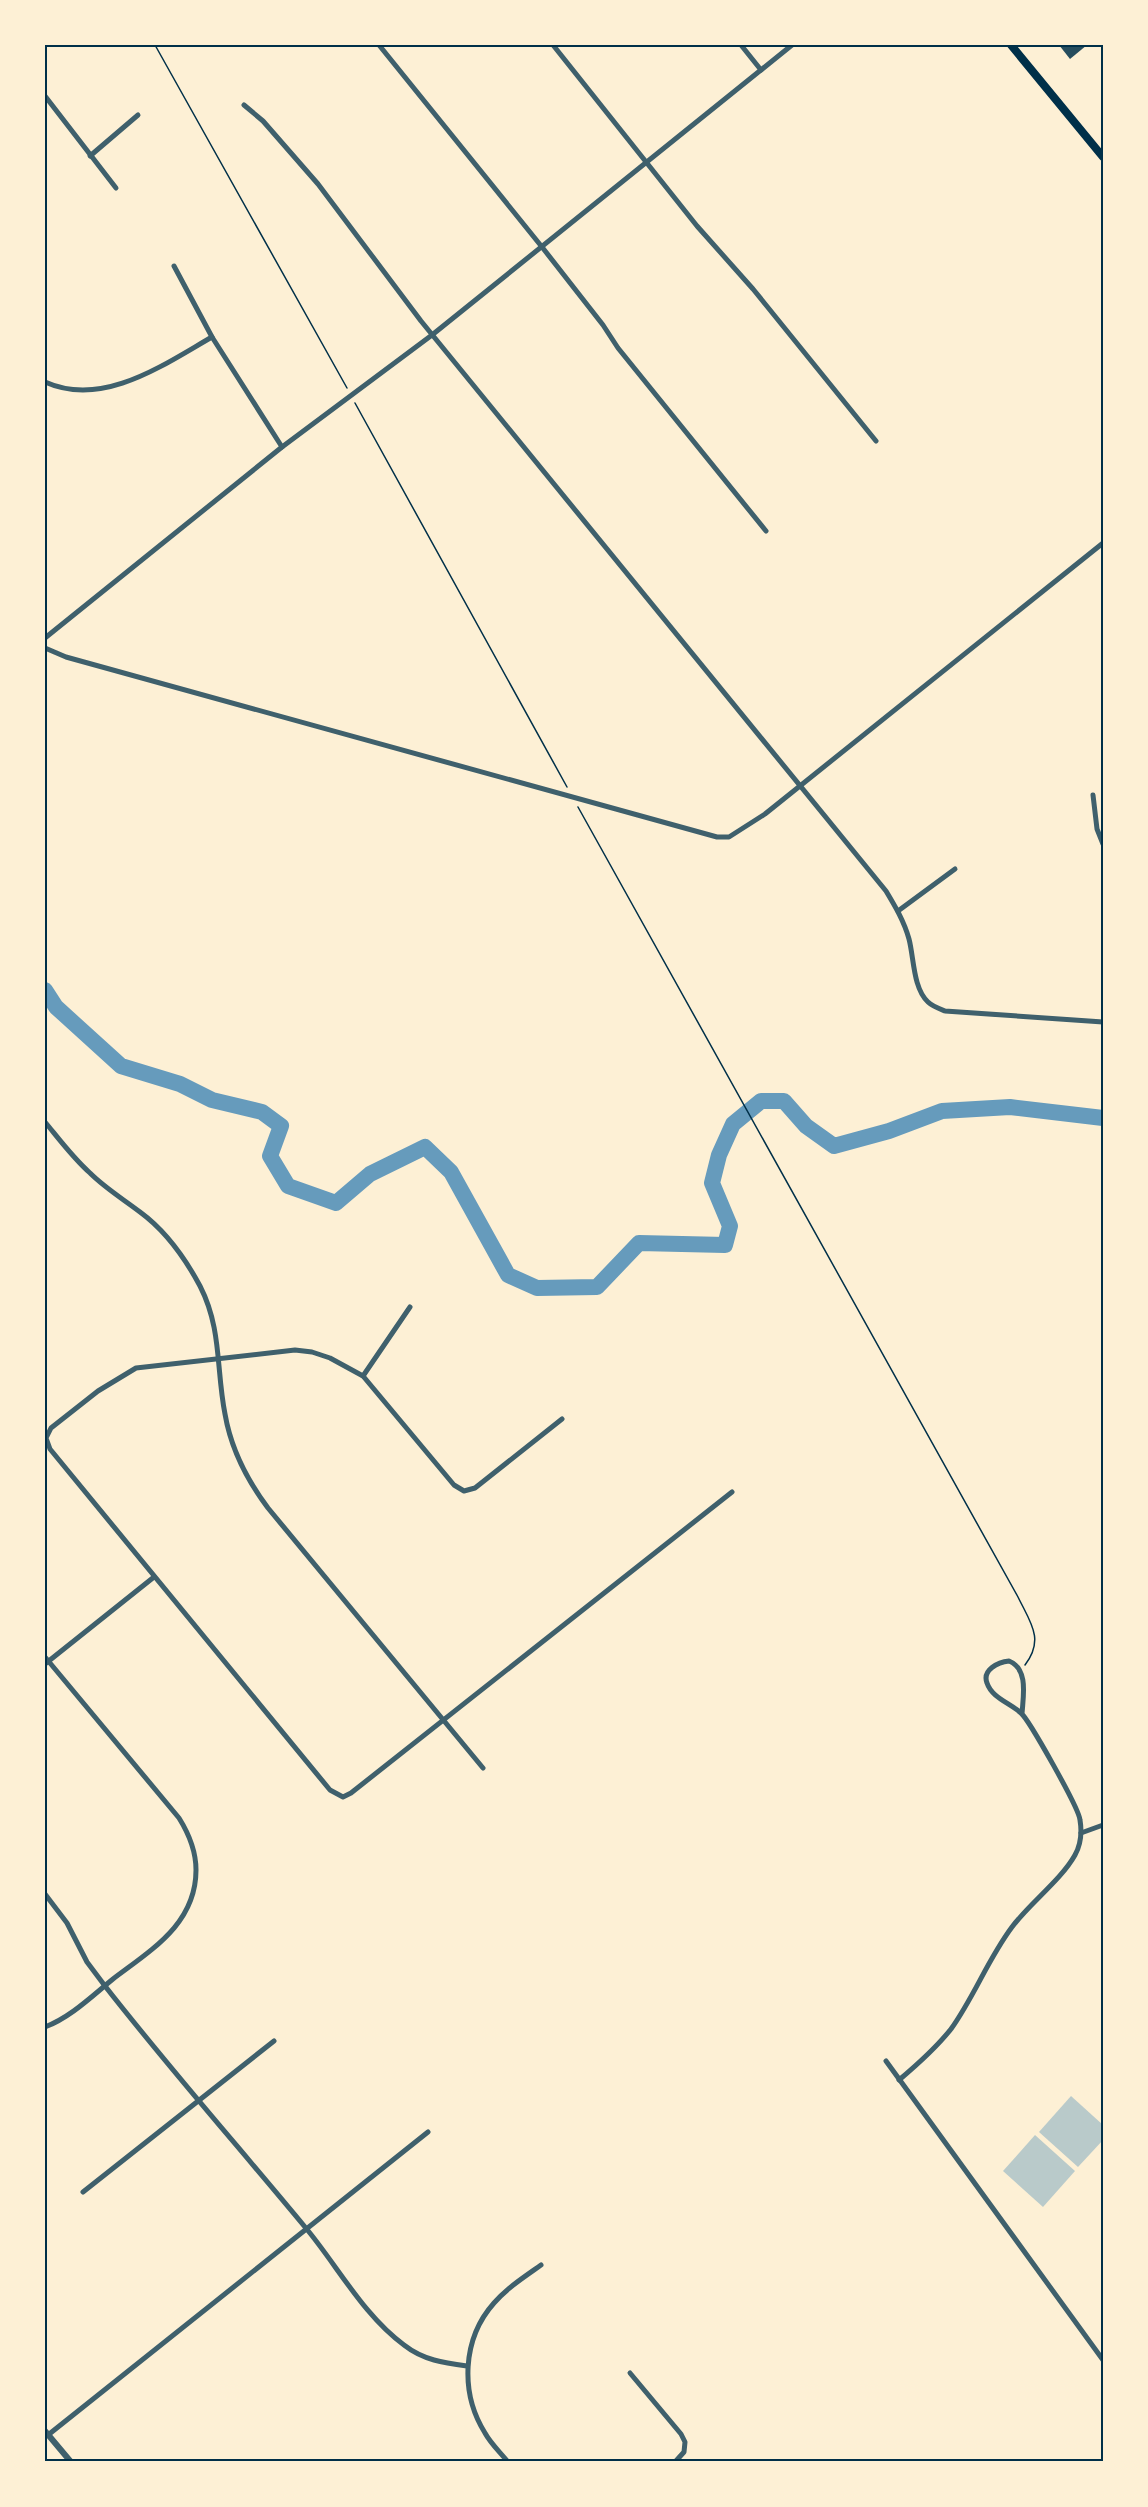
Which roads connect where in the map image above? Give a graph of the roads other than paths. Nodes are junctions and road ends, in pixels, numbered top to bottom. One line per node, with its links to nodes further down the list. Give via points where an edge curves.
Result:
1 (379, 45): 16 (street)
2 (553, 45): 14 (street)
3 (741, 45): 6 (street)
4 (792, 45): 6 (street)
5 (1011, 45): 13 (main road)
6 (761, 70): 14 (street)
7 (45, 96): 8 (street)
8 (52, 105): 10 (street); 12 (street)
9 (244, 105): 18 (street, via 318,184)
10 (45, 111)
11 (138, 115): 12 (street)
12 (90, 156): 15 (street)
13 (1103, 157)
14 (647, 160): 16 (street); 21 (street)
15 (116, 188)
16 (542, 247): 18 (street); 23 (street)
17 (174, 266): 19 (street)
18 (432, 335): 22 (street); 27 (street)
19 (212, 337): 20 (street, via 116,385 68,390); 22 (street)
20 (45, 382)
21 (876, 441)
22 (282, 447): 25 (street)
23 (766, 531)
24 (1103, 543): 27 (street)
25 (45, 638)
26 (45, 648): 27 (street, via 717,837 729,837 746,828)
27 (801, 786): 31 (street)
28 (1093, 795): 29 (street)
29 (1103, 844)
30 (955, 870): 31 (street)
31 (898, 911): 32 (street, via 920,990 928,1002 945,1011)
32 (1103, 1022)
33 (45, 1122): 35 (street, via 89,1173 149,1219 177,1249 208,1305)
34 (410, 1307): 36 (street)
35 (220, 1357): 36 (street, via 303,1350 330,1358); 38 (street, via 151,1365 126,1373 51,1428); 43 (street, via 227,1423 250,1482)
36 (363, 1376): 37 (street, via 454,1485 464,1491 475,1488)
37 (562, 1419)
38 (46, 1438): 40 (street, via 50,1449)
39 (732, 1492): 43 (street)
40 (154, 1577): 41 (street); 43 (street, via 339,1797 351,1793)
41 (46, 1661): 48 (street, via 179,1818 195,1857 191,1902 178,1924)
42 (1022, 1714): 42 (street, via 1023,1686 1018,1668 1004,1661 989,1669 986,1678 994,1695); 46 (street, via 1075,1804)
43 (444, 1721): 44 (street)
44 (483, 1768)
45 (1103, 1825): 46 (street)
46 (1081, 1833): 52 (street, via 1074,1857 1010,1929 952,2027)
47 (45, 1894): 48 (street, via 72,1929 87,1962)
48 (105, 1986): 49 (street, via 70,2014); 53 (street)
49 (45, 2027)
50 (274, 2042): 53 (street)
51 (886, 2061): 52 (street)
52 (899, 2079): 58 (street)
53 (199, 2101): 55 (street); 56 (street)
54 (428, 2132): 56 (street)
55 (82, 2192)
56 (306, 2229): 59 (street, via 365,2306 398,2340 431,2360); 61 (street)
57 (540, 2265): 59 (street, via 511,2286 488,2311 473,2338)
58 (1103, 2360)
59 (467, 2366): 63 (street, via 474,2412)
60 (630, 2373): 64 (street, via 684,2438 684,2452)
61 (46, 2433): 62 (street)
62 (71, 2462)
63 (508, 2462)
64 (675, 2462)

